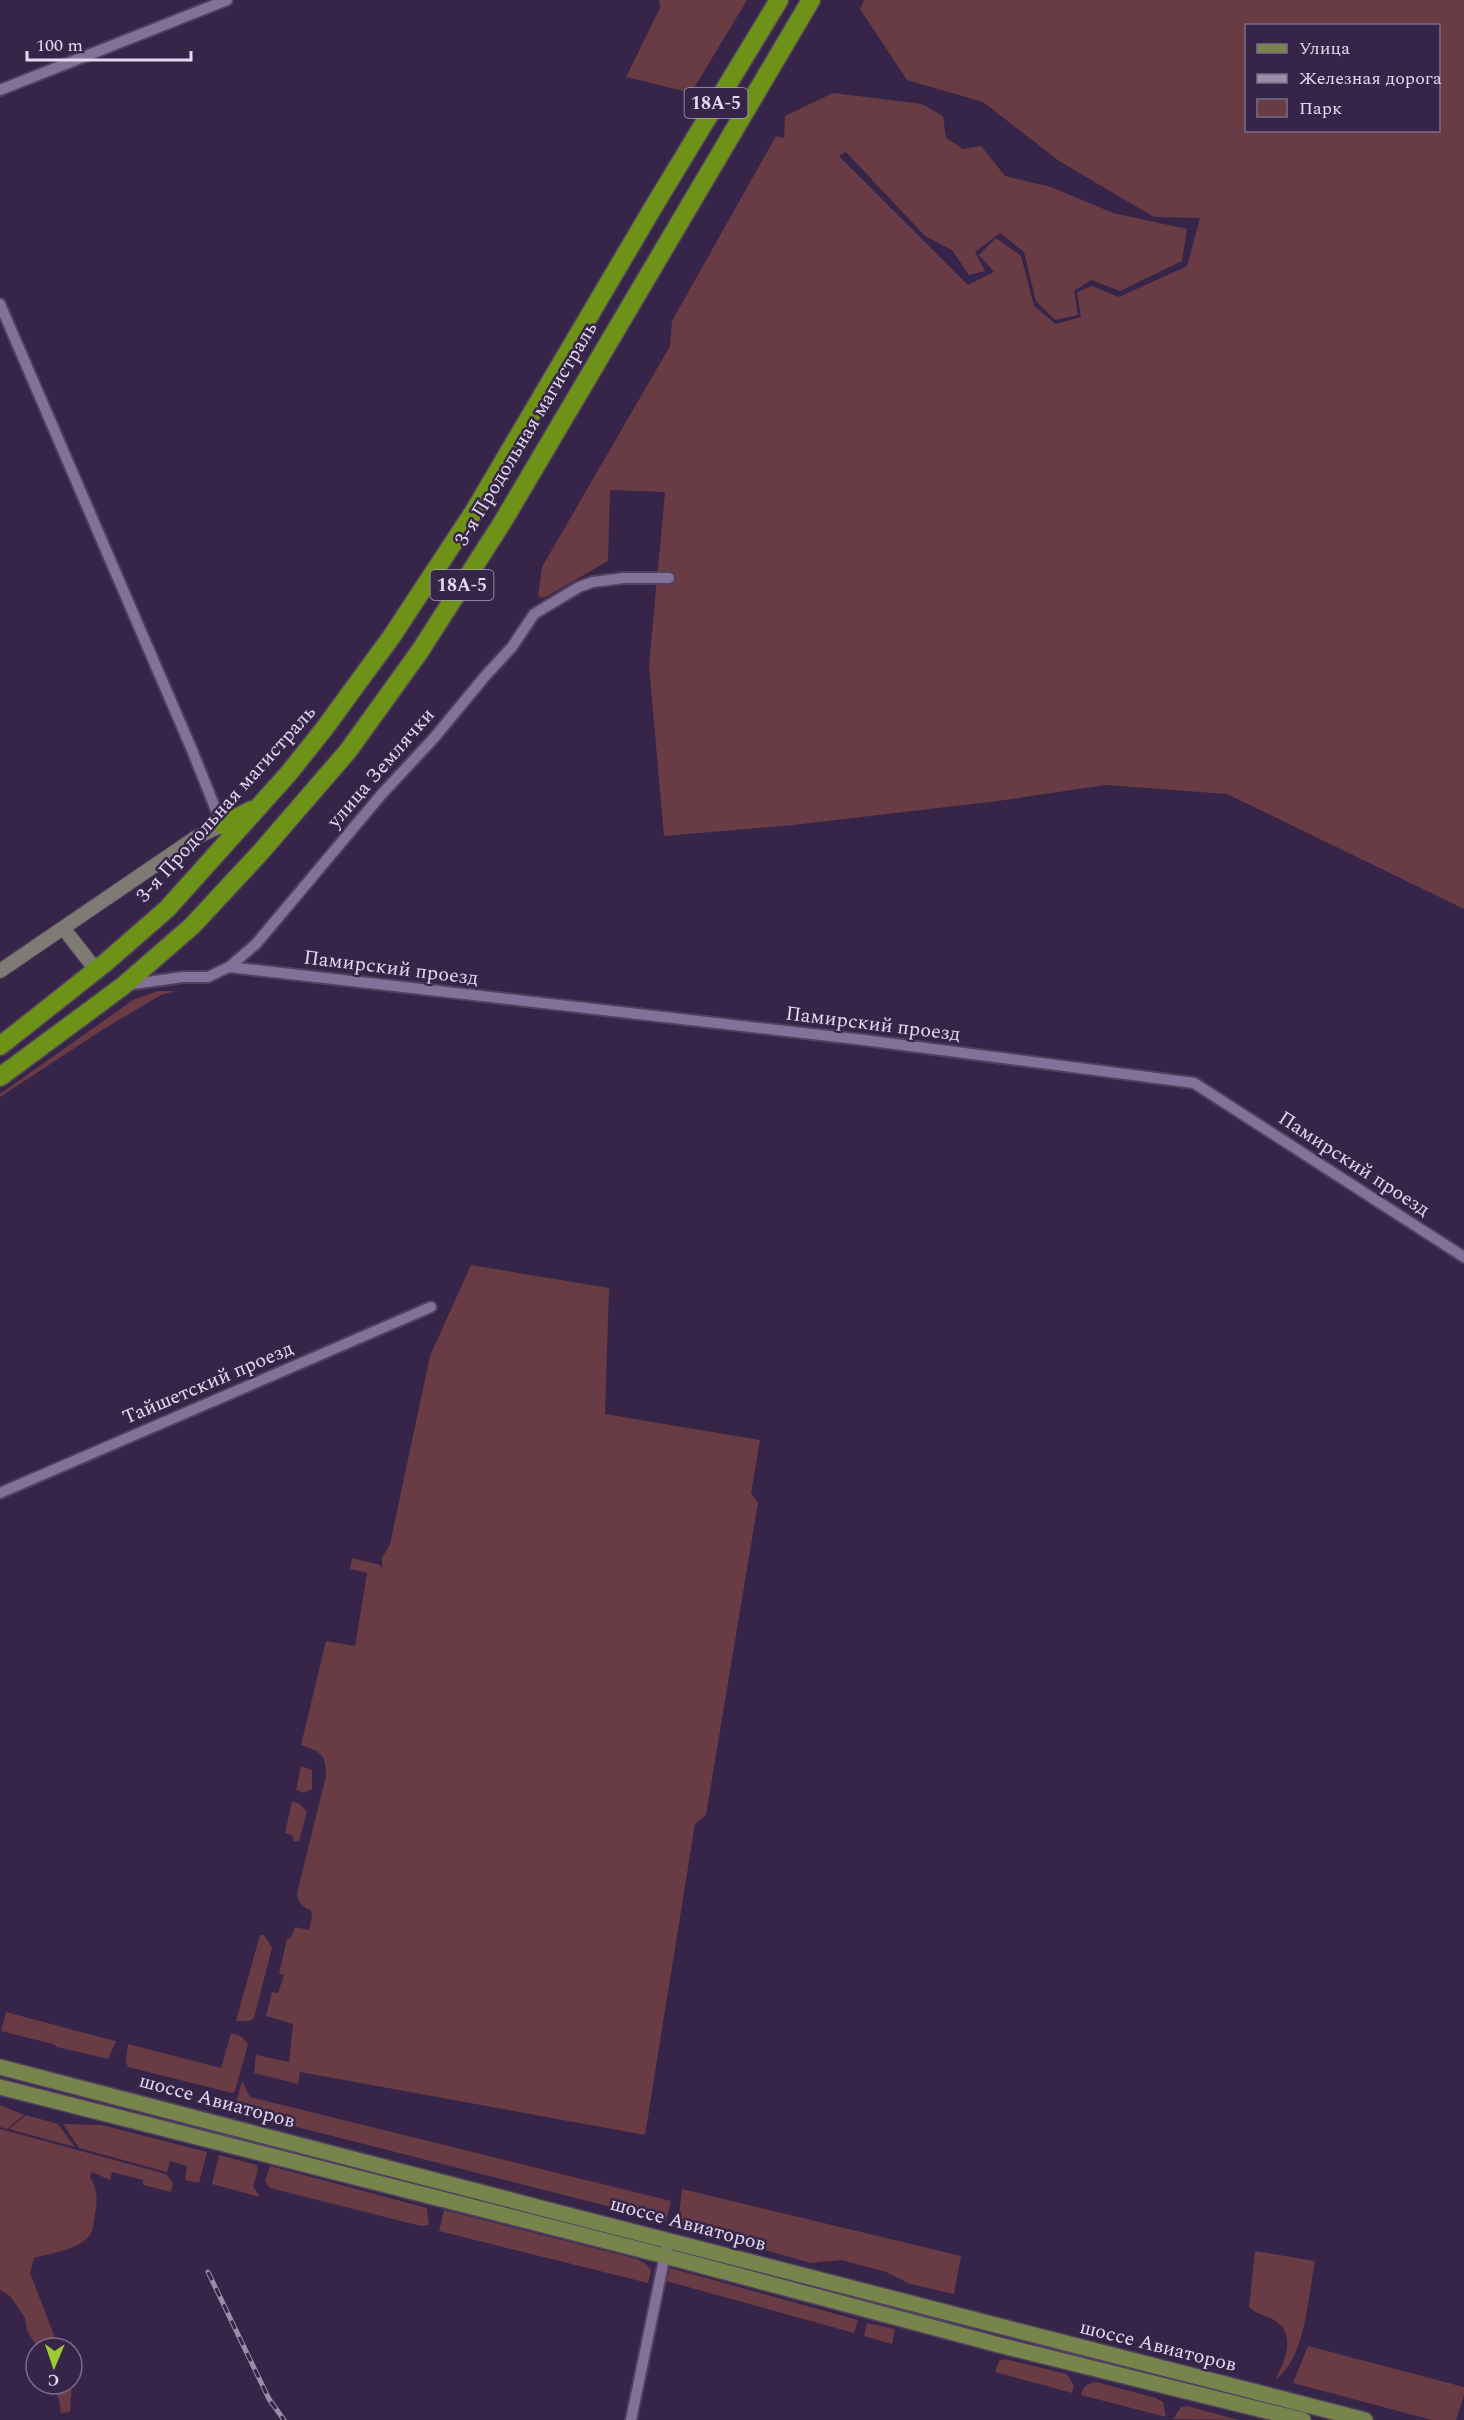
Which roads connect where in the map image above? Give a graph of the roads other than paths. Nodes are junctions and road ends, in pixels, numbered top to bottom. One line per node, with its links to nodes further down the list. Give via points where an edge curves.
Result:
1 (227, 0): 4 (street)
2 (779, 0): 7 (highway, 3-я Продольная магистраль / 18А-5, via 473,513 392,636 324,729)
3 (811, 0): 13 (highway, 3-я Продольная магистраль / 18А-5, via 502,523 420,651 348,751 259,854 192,926)
4 (0, 90)
5 (0, 304): 8 (street)
6 (669, 578): 10 (street, улица Землячки, via 593,582 534,614 512,647 434,738 256,944)
7 (259, 807): 8 (highway); 11 (highway, 3-я Продольная магистраль / 18А-5, via 167,909)
8 (222, 825): 9 (street, via 195,838)
9 (64, 929): 11 (street); 12 (street)
10 (229, 967): 13 (street, улица Землячки, via 208,978 183,977); 16 (street, Памирский проезд, via 864,1040 1194,1083)
11 (96, 970): 14 (highway, 3-я Продольная магистраль / 18А-5)
12 (0, 971)
13 (123, 986): 15 (highway, 3-я Продольная магистраль / 18А-5)
14 (0, 1046)
15 (0, 1077)
16 (1464, 1257)
17 (431, 1307): 18 (street, Тайшетский проезд)
18 (0, 1493)
19 (0, 2067): 21 (main road, шоссе Авиаторов)
20 (0, 2087): 22 (main road, шоссе Авиаторов)
21 (668, 2240): 22 (street); 25 (main road, шоссе Авиаторов)
22 (665, 2256): 23 (street); 24 (main road, шоссе Авиаторов, via 999,2345)
23 (631, 2420)
24 (1303, 2420)
25 (1365, 2420)

